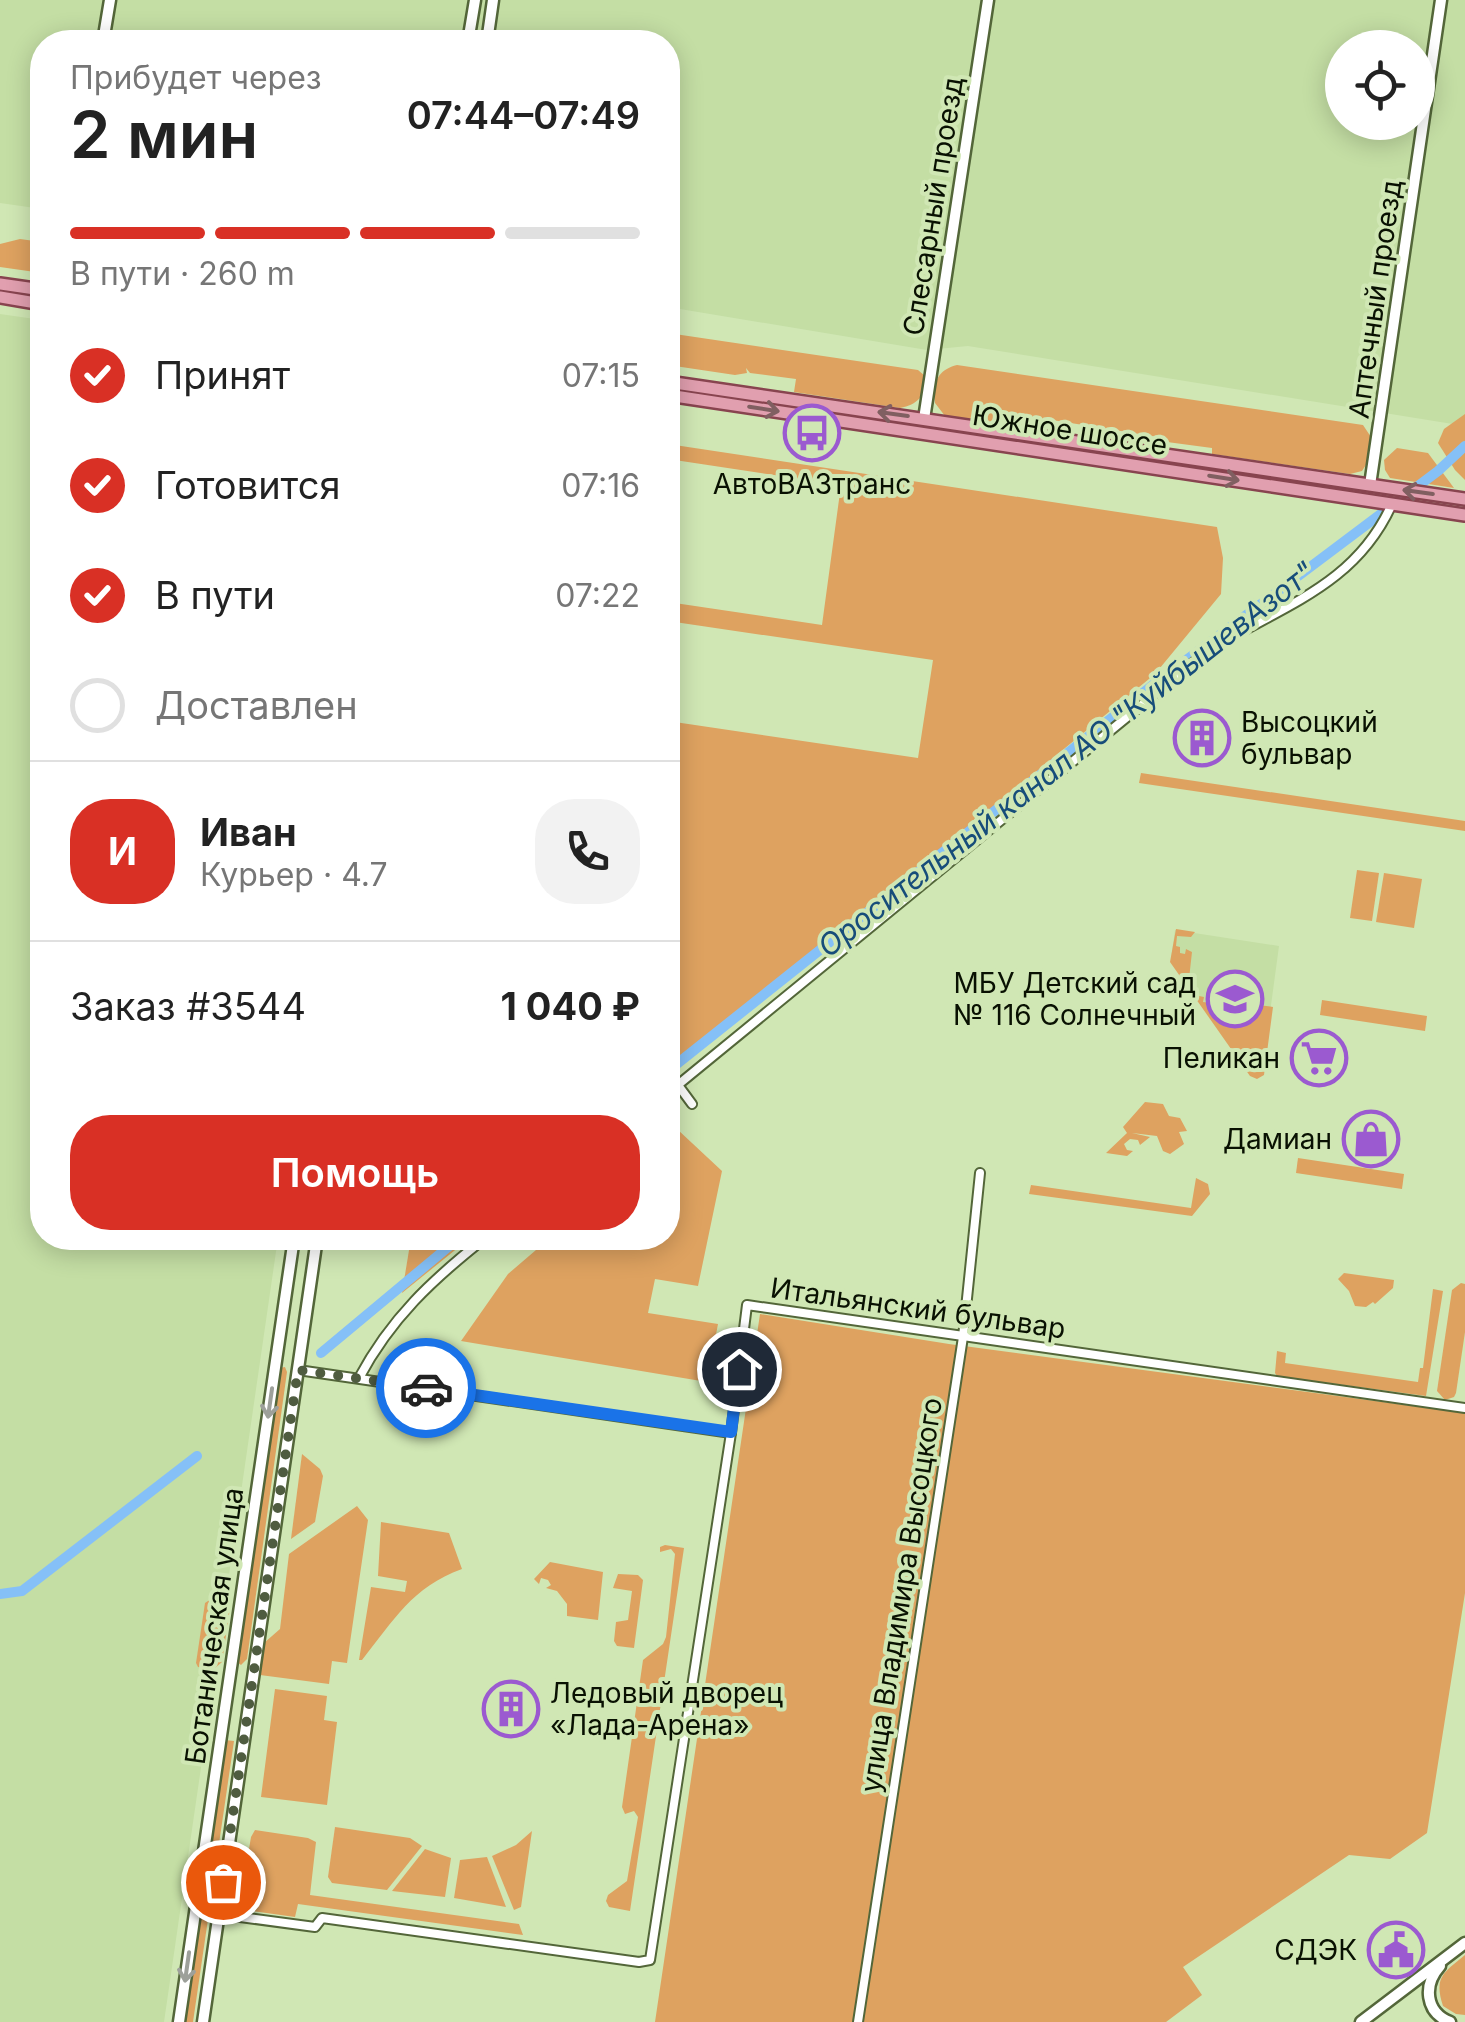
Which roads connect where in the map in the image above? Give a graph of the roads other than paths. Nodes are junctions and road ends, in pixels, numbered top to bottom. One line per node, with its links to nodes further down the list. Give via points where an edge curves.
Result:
1 (110, 0): 6 (main road)
2 (475, 0): 7 (main road)
3 (493, 0): 8 (main road)
4 (988, 0): 15 (main road, Слесарный проезд)
5 (1441, 0): 16 (main road, Аптечный проезд)
6 (105, 30)
7 (470, 30)
8 (489, 30)
9 (0, 284): 10 (main road)
10 (30, 288)
11 (0, 297): 12 (main road)
12 (30, 302)
13 (680, 384): 15 (main road, Южное шоссе, one-way to 13)
14 (680, 397): 18 (main road, Южное шоссе, one-way to 18)
15 (924, 419): 16 (main road, Южное шоссе)
16 (1370, 485): 17 (main road, Южное шоссе, one-way to 16)
17 (1465, 499)
18 (1392, 504): 19 (main road, Южное шоссе); 20 (street, via 1374,541 1336,576 1204,654)
19 (1465, 514)
20 (680, 1083)
21 (680, 1088): 22 (street)
22 (692, 1104)
23 (980, 1174): 27 (street, улица Владимира Высоцкого)
24 (292, 1250): 28 (main road, Ботаническая улица)
25 (315, 1250): 29 (main road, Ботаническая улица)
26 (471, 1250): 30 (street, via 414,1298)
27 (963, 1338): 31 (street, Итальянский бульвар); 32 (street, Итальянский бульвар, via 747,1306); 40 (street, улица Владимира Высоцкого)
28 (277, 1355): 29 (main road); 33 (main road, Ботаническая улица, one-way to 33)
29 (299, 1364): 30 (street); 34 (main road, Ботаническая улица)
30 (358, 1378): 32 (street)
31 (1465, 1408)
32 (731, 1432): 35 (street, via 650,1960 322,1918 315,1927)
33 (230, 1676): 34 (main road); 38 (main road, Ботаническая улица, one-way to 38)
34 (253, 1680): 35 (main road, Ботаническая улица)
35 (218, 1914): 39 (main road, Ботаническая улица)
36 (1465, 1943): 37 (main road)
37 (1451, 1954): 41 (main road); 42 (main road, via 1428,1988 1430,2005)
38 (179, 2022)
39 (202, 2022)
40 (858, 2022)
41 (1361, 2022)
42 (1450, 2022)

